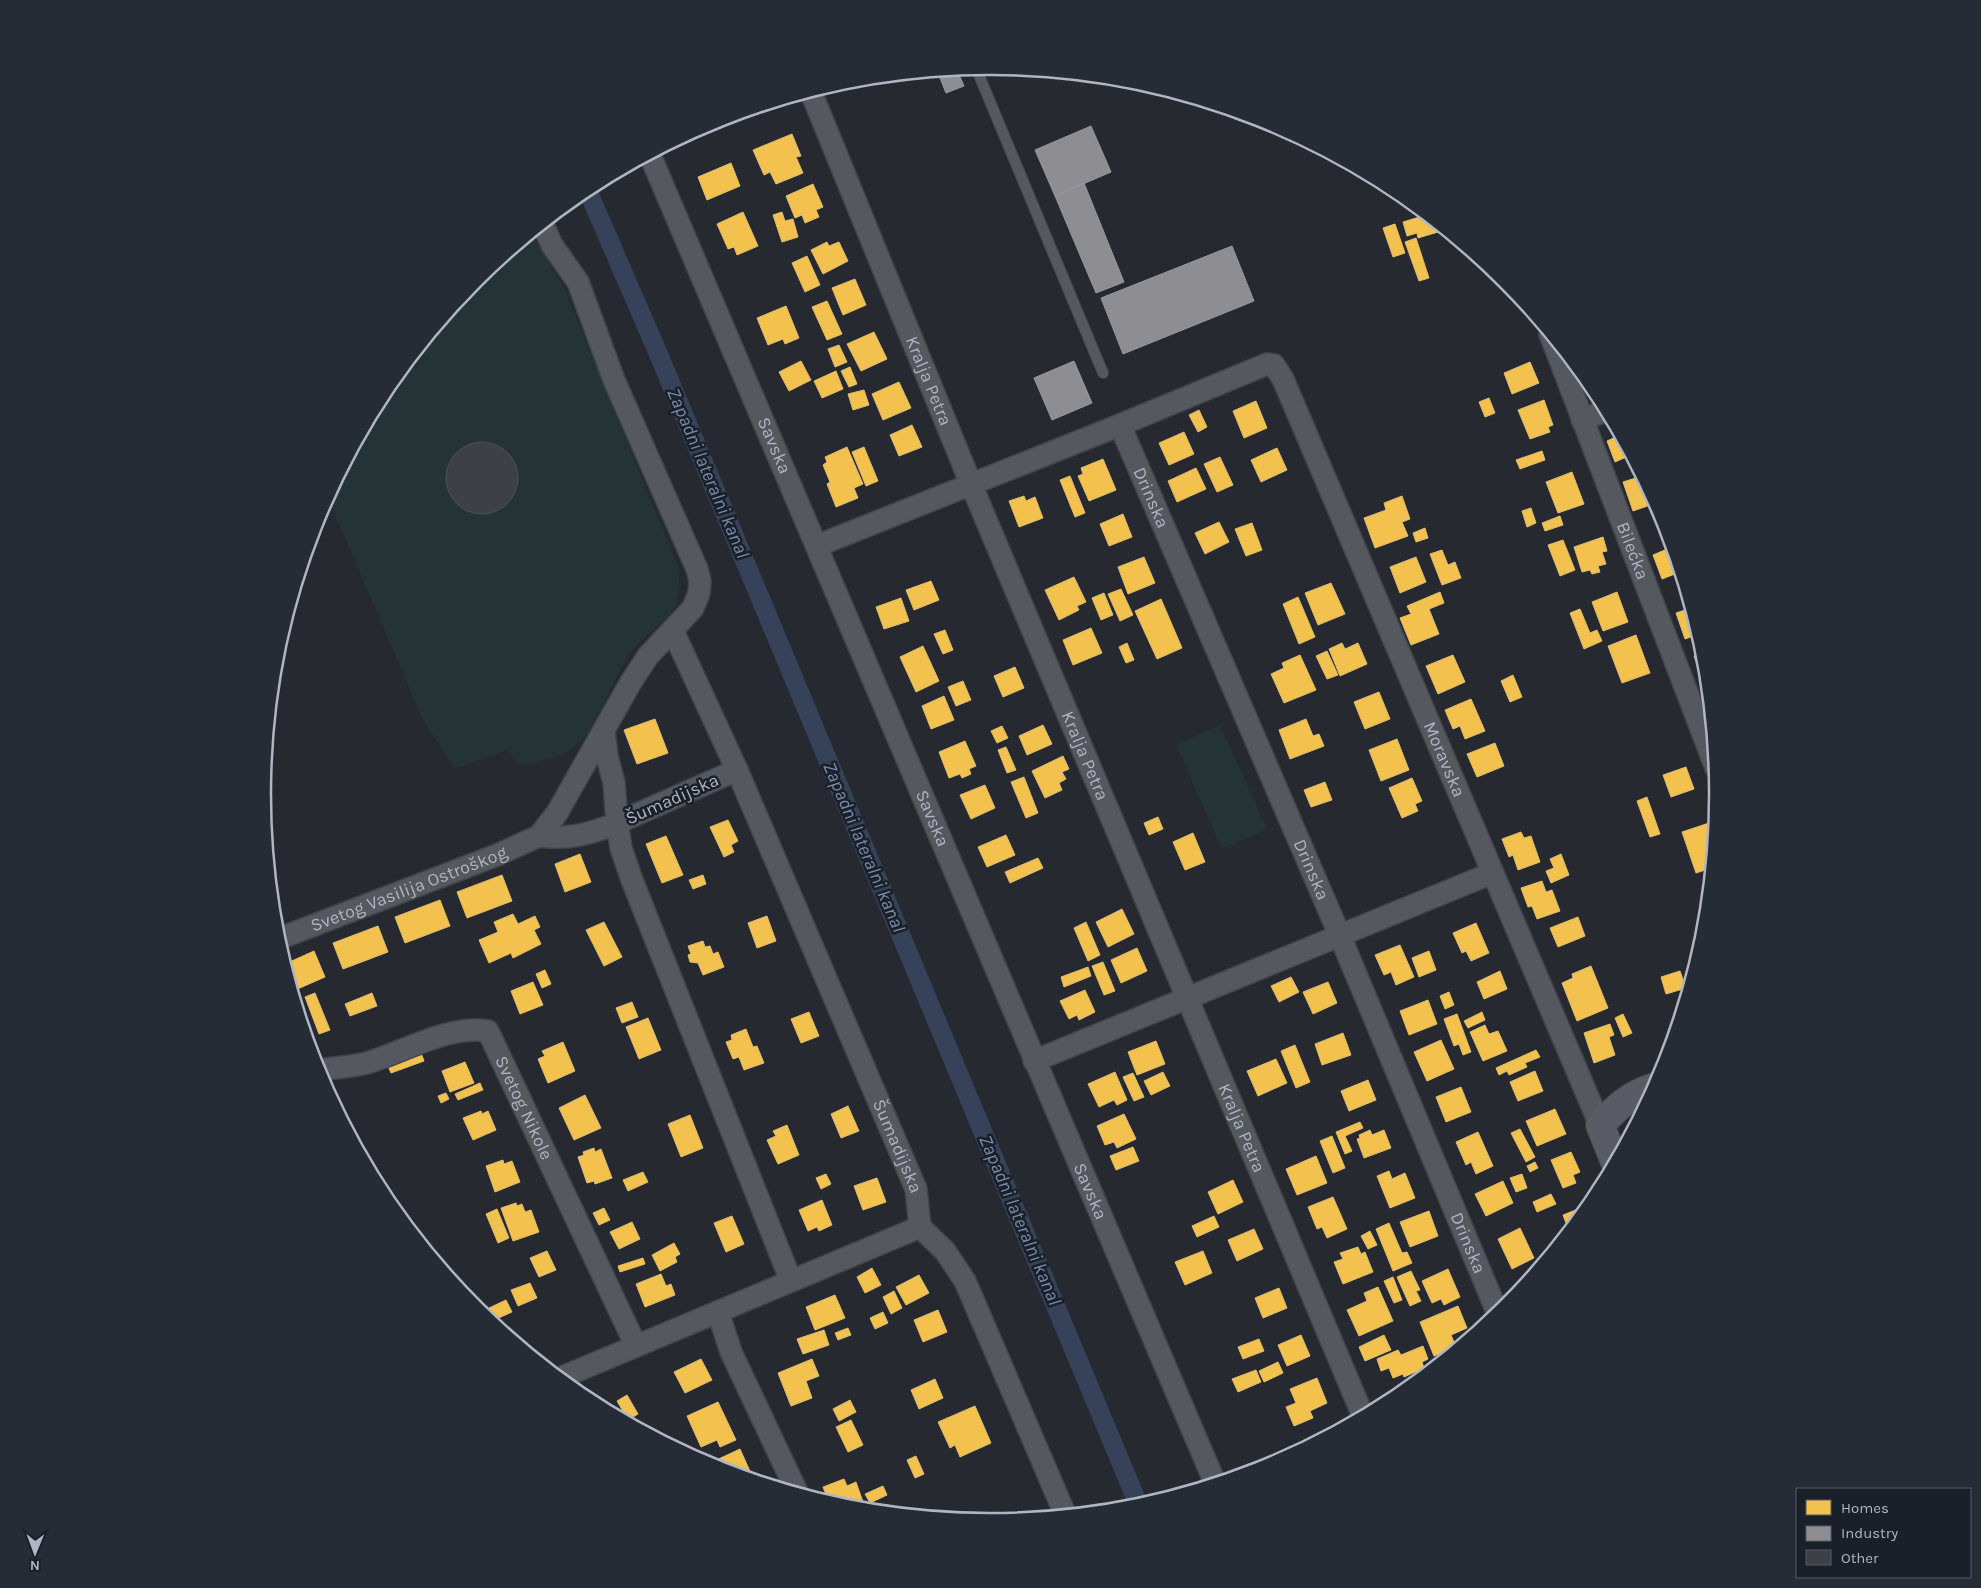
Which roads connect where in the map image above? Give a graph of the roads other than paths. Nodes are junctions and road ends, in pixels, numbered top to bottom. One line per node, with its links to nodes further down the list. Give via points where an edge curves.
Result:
1 (979, 75): 6 (lane)
2 (813, 97): 10 (street, Kralja Petra)
3 (652, 160): 11 (street, Savska)
4 (546, 230): 12 (street, via 578,282 614,380 697,568 699,593)
5 (1556, 350): 8 (street, Bilećka)
6 (1103, 373)
7 (1599, 413): 8 (street)
8 (1582, 420): 14 (street, Bilećka)
9 (1120, 425): 10 (street); 18 (street, Moravska, via 1266,364 1274,364); 20 (street, Drinska)
10 (971, 484): 11 (street); 21 (street, Kralja Petra)
11 (818, 546): 22 (street, Savska)
12 (673, 632): 13 (street, via 648,656); 15 (street, Šumadijska)
13 (604, 731): 16 (street, via 614,783); 17 (street, via 557,813)
14 (1708, 747)
15 (737, 770): 16 (street, Šumadijska); 27 (street, Šumadijska, via 916,1189)
16 (617, 823): 17 (street, via 597,832 559,839); 28 (street, Šumadijska, via 632,880)
17 (539, 836): 19 (street, Svetog Vasilija Ostroškog, via 497,856)
18 (1492, 872): 20 (street); 25 (street, Moravska)
19 (286, 936)
20 (1340, 936): 21 (street); 29 (street, Drinska)
21 (1186, 998): 22 (street); 33 (street, Kralja Petra)
22 (1034, 1061): 34 (street, Savska)
23 (326, 1069): 31 (street, Svetog Nikole, via 366,1063 456,1032 488,1031)
24 (1644, 1092): 25 (street, via 1626,1101)
25 (1600, 1125): 26 (street, Moravska)
26 (1612, 1155)
27 (920, 1227): 28 (street); 36 (street, via 945,1251 965,1281)
28 (791, 1281): 30 (street)
29 (1495, 1306)
30 (718, 1312): 31 (street); 35 (street, via 731,1352)
31 (636, 1346): 32 (street)
32 (568, 1375)
33 (1361, 1410)
34 (1213, 1478)
35 (794, 1486)
36 (1063, 1509)

